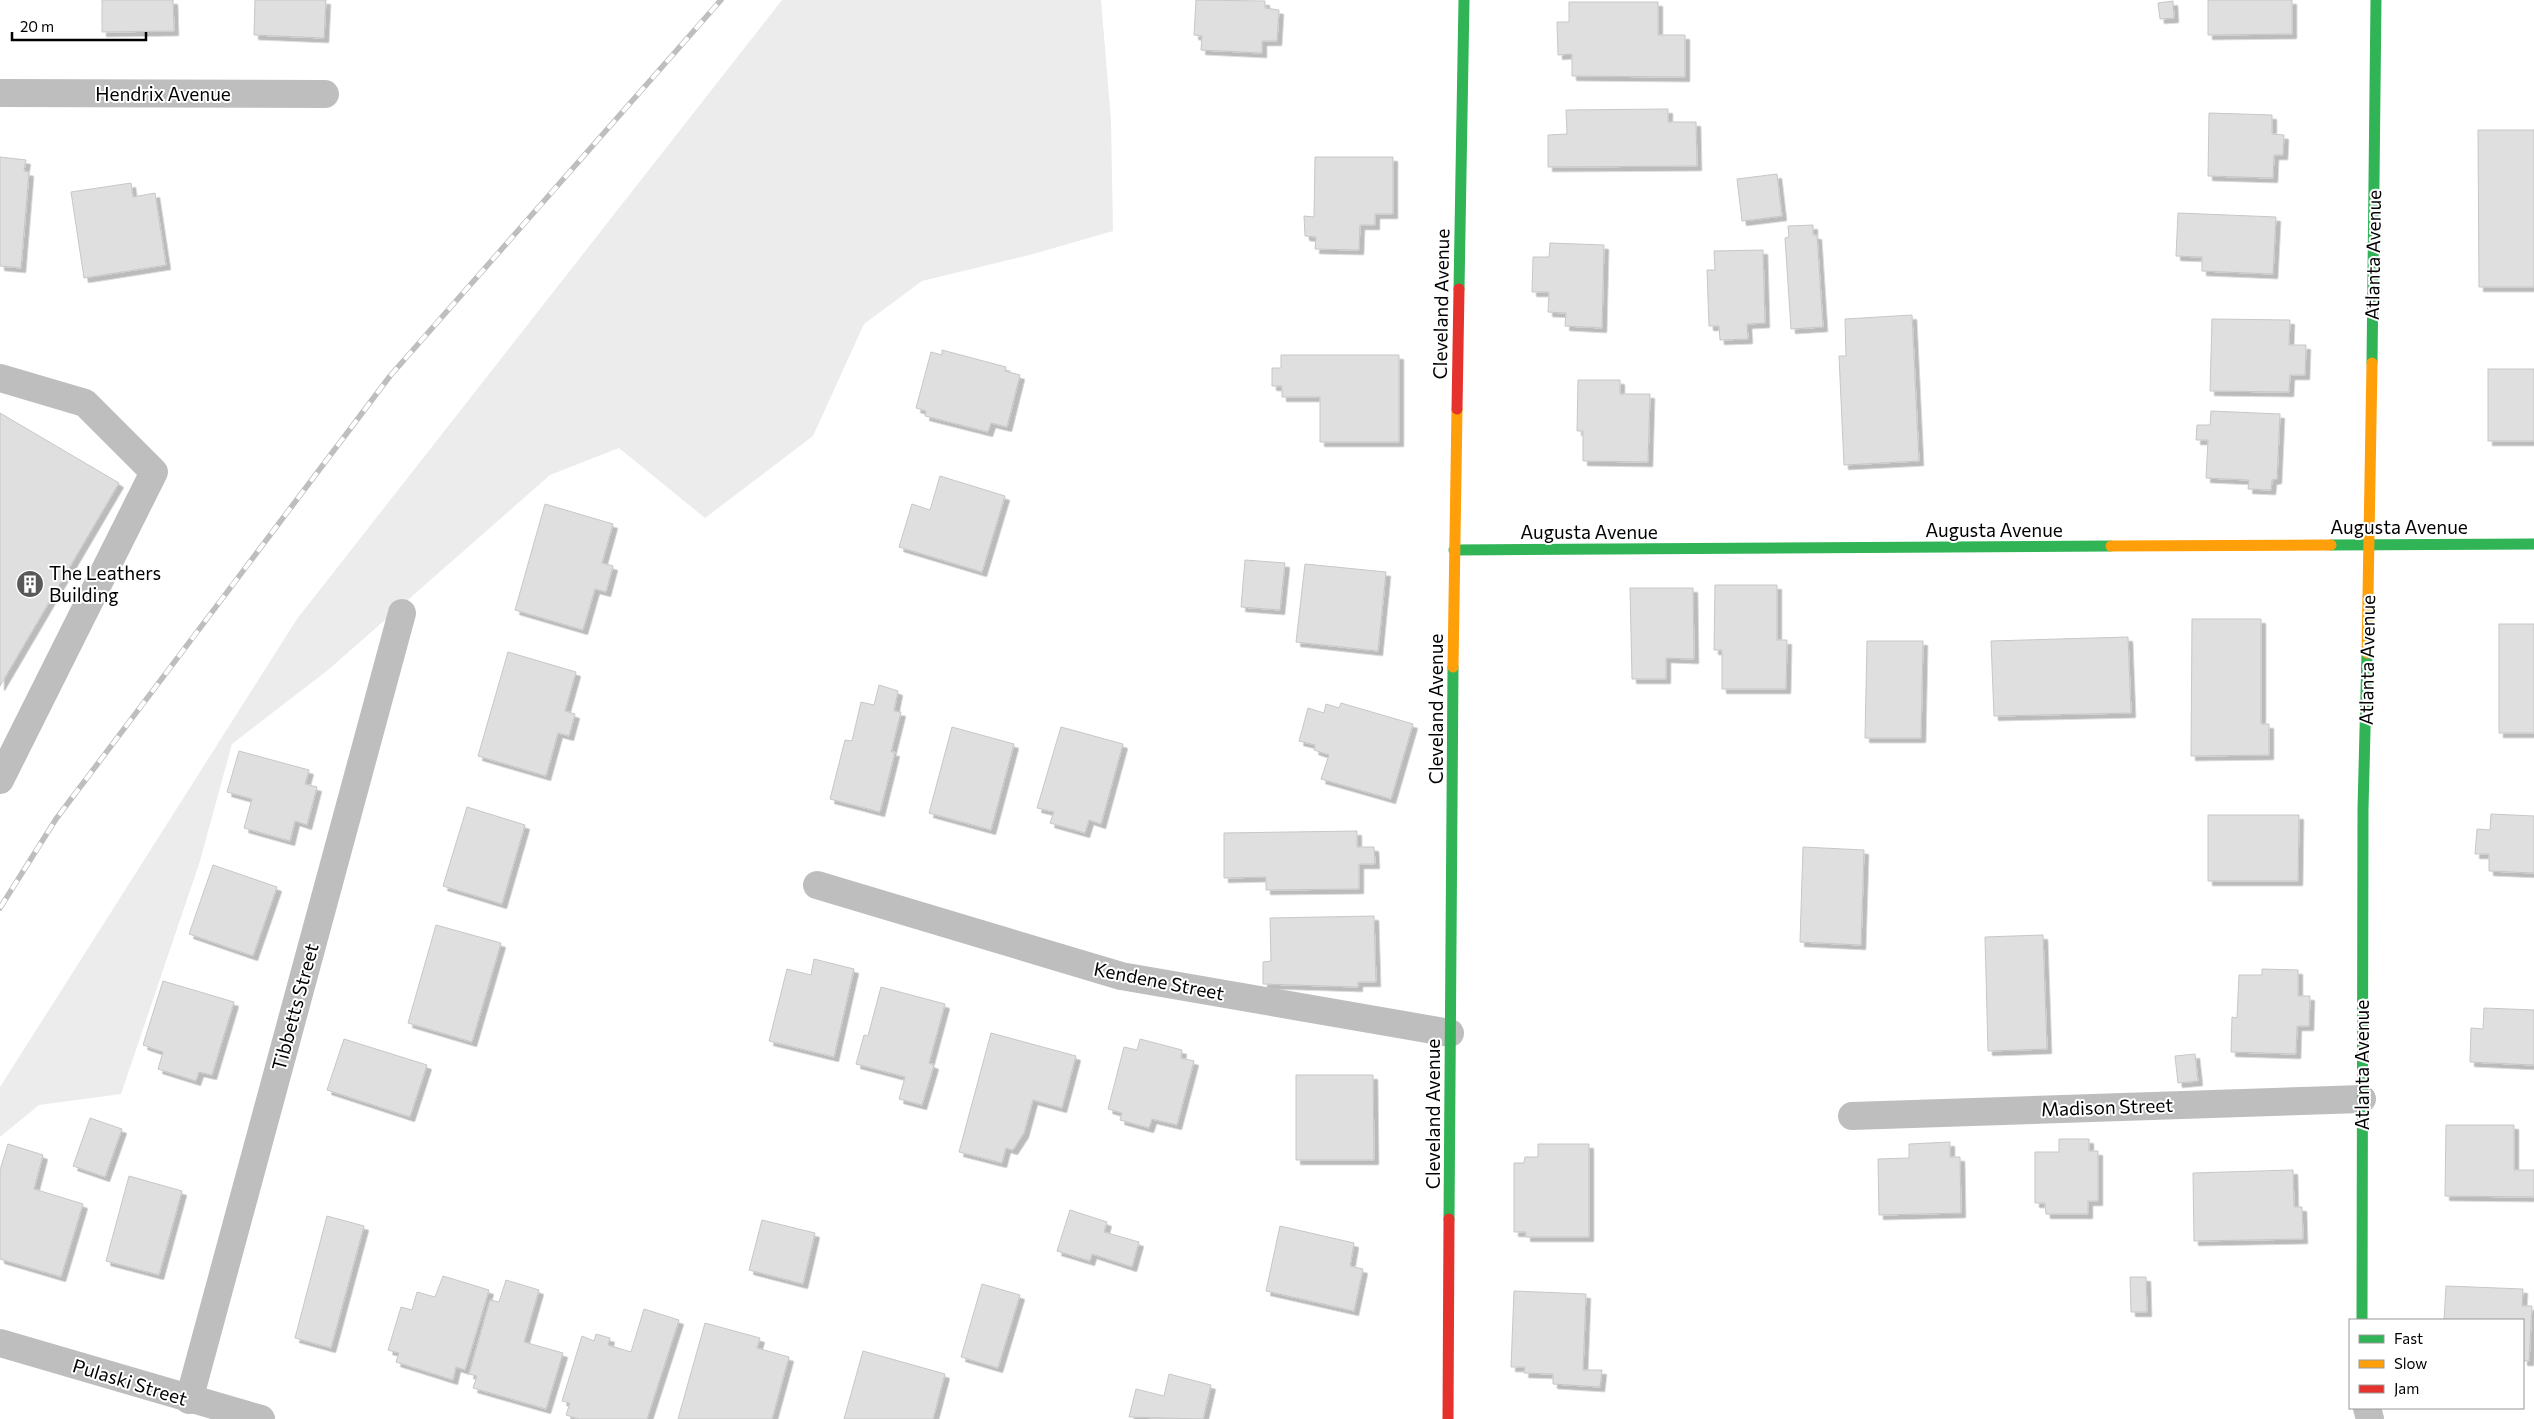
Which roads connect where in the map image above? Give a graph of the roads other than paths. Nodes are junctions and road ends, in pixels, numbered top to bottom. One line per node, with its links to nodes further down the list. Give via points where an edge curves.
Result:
1 (1464, 0): 8 (street, Cleveland Avenue)
2 (2376, 0): 7 (street, Atlanta Avenue)
3 (0, 93): 4 (street, Hendrix Avenue)
4 (326, 94)
5 (0, 378): 10 (street, via 85,403 154,472)
6 (2534, 544): 7 (street, Augusta Avenue)
7 (2370, 545): 8 (street, Augusta Avenue); 13 (street, Atlanta Avenue, via 2363,809)
8 (1454, 550): 12 (street, Cleveland Avenue)
9 (402, 613): 17 (street, Tibbetts Street)
10 (0, 780)
11 (817, 885): 12 (street, Kendene Street, via 1121,976)
12 (1450, 1033): 19 (street, Cleveland Avenue)
13 (2362, 1099): 14 (street, Madison Street); 15 (street, Atlanta Avenue)
14 (1852, 1116)
15 (2362, 1319)
16 (0, 1344): 17 (street, Pulaski Street)
17 (189, 1400): 18 (street, Pulaski Street)
18 (260, 1419)
19 (1448, 1419)

